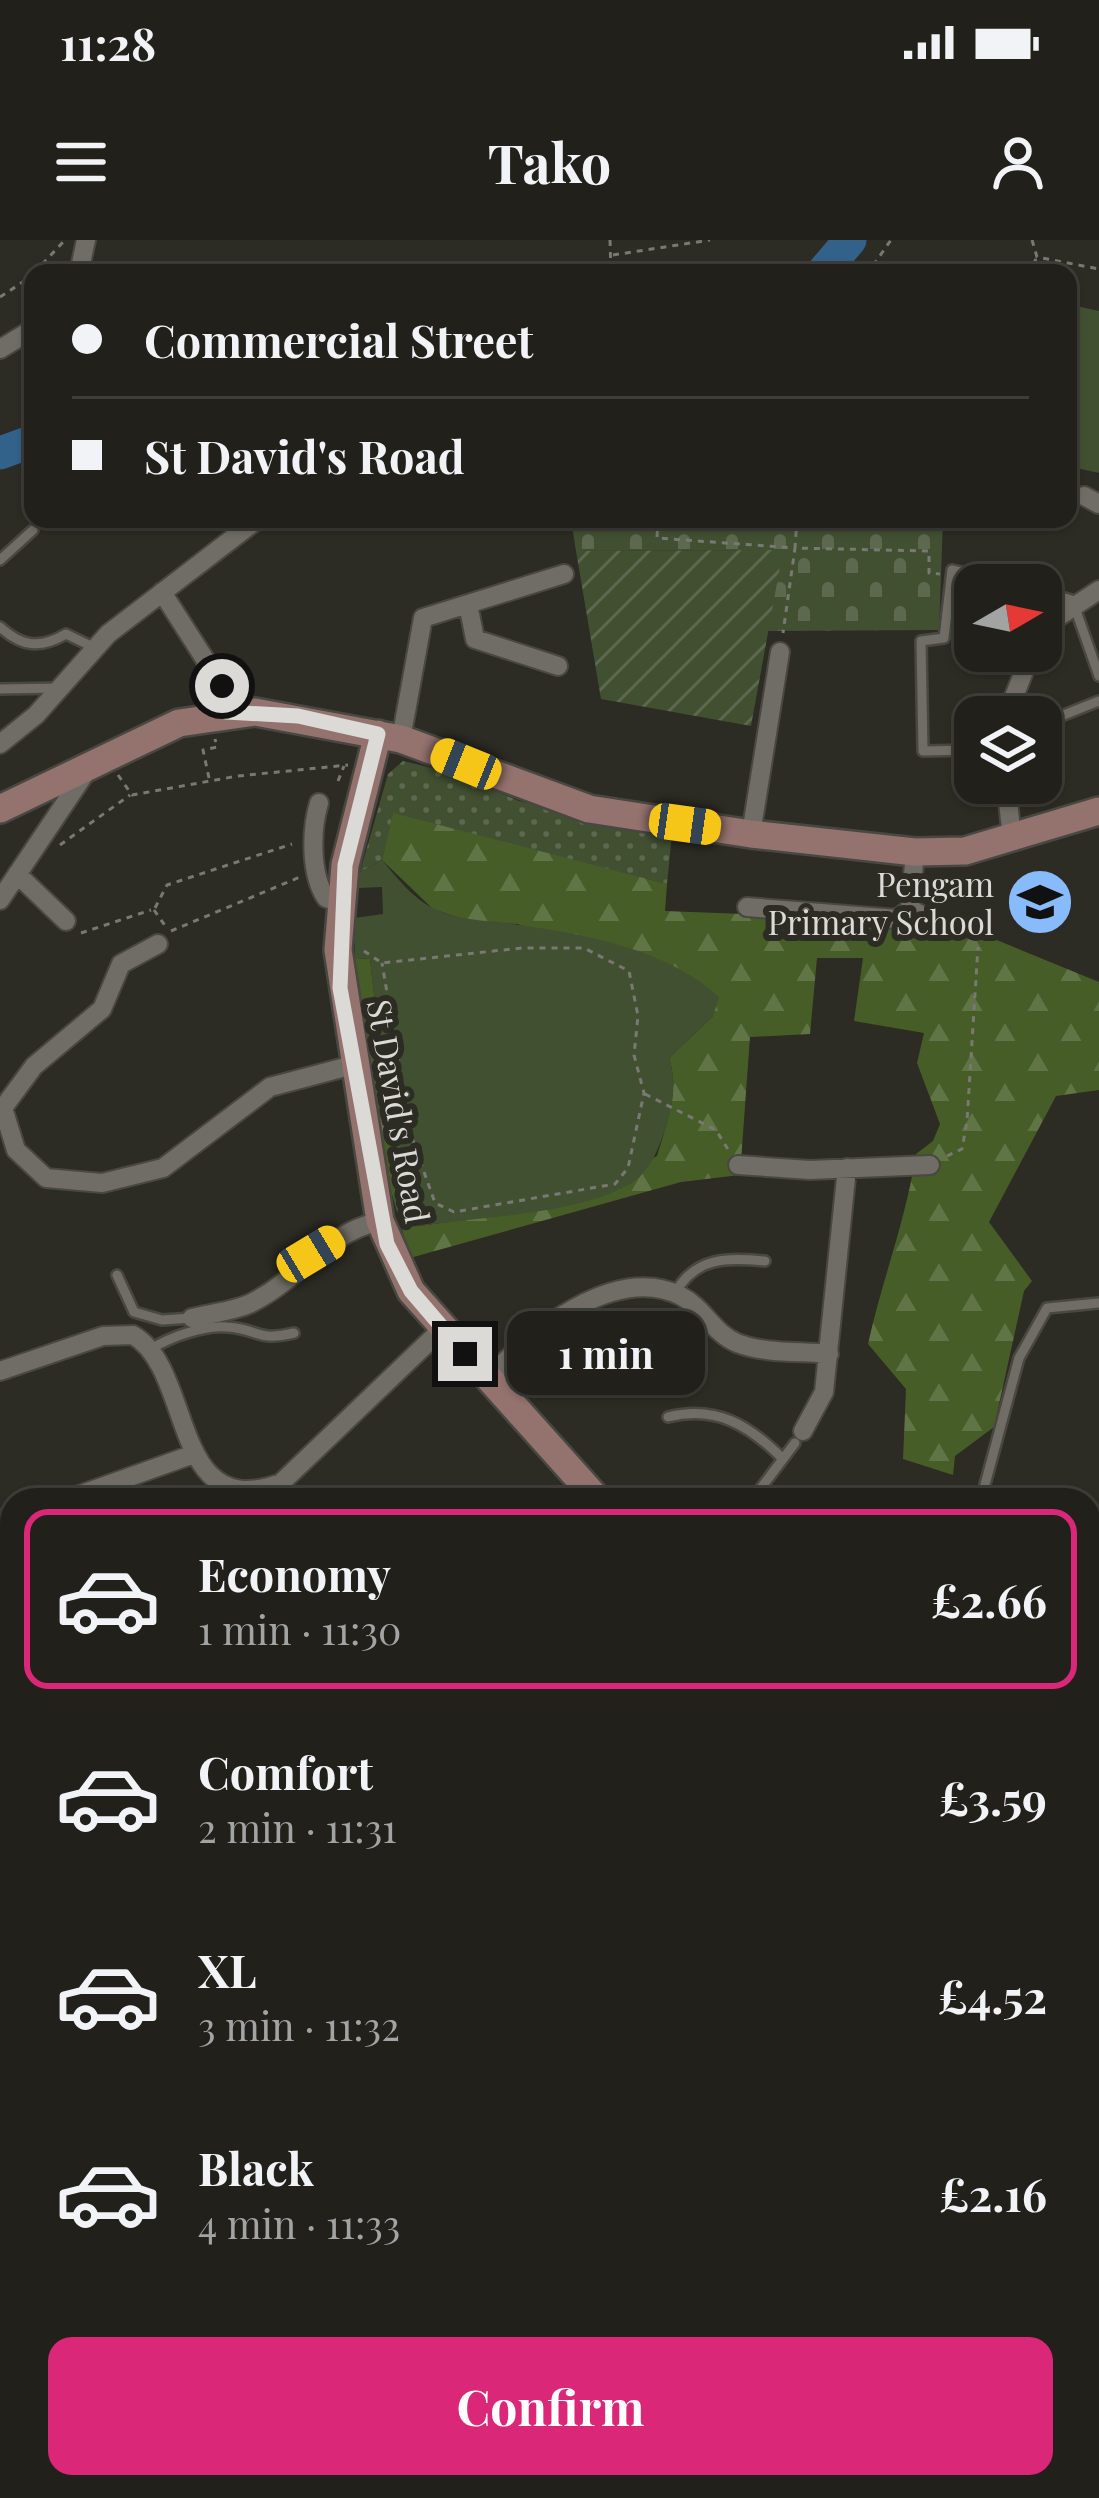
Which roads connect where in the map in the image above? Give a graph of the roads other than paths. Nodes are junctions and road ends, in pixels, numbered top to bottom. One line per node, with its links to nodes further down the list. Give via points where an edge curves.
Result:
1 (247, 528): 7 (street)
2 (33, 530): 3 (lane)
3 (0, 560)
4 (954, 571): 24 (lane, via 944,638 921,640 922,751)
5 (564, 574): 10 (street)
6 (1099, 590): 9 (street)
7 (162, 592): 13 (street); 20 (street, via 222,686)
8 (1062, 598): 9 (lane)
9 (1076, 603): 11 (street); 16 (lane)
10 (468, 604): 15 (street, via 475,638); 22 (street, via 423,618)
11 (1062, 617)
12 (0, 627): 13 (lane, via 28,645 66,634)
13 (95, 647): 17 (street)
14 (779, 652): 30 (street)
15 (558, 666)
16 (1099, 676)
17 (59, 688): 18 (lane); 23 (street)
18 (0, 689)
19 (1099, 701): 21 (lane)
20 (219, 713): 22 (main road, via 298,716); 25 (main road)
21 (1062, 716)
22 (390, 736): 30 (main road, via 589,809); 35 (main road, St David's Road)
23 (0, 744)
24 (954, 750)
25 (99, 762): 28 (main road); 33 (street)
26 (319, 803): 35 (street, via 318,885)
27 (1008, 804): 31 (street)
28 (0, 809)
29 (1099, 811): 31 (main road)
30 (751, 834): 32 (main road)
31 (1012, 838): 32 (main road, via 965,851)
32 (915, 852): 37 (street)
33 (17, 874): 34 (street); 38 (street)
34 (0, 900)
35 (340, 902): 41 (main road, St David's Road, via 340,988)
36 (747, 907): 37 (street, via 897,919)
37 (910, 910): 39 (street, via 938,924)
38 (66, 921)
39 (979, 929)
40 (158, 944): 41 (street, via 121,964 102,1010 34,1066 3,1108 16,1150 46,1178 102,1184 163,1168 270,1087)
41 (353, 1065): 45 (main road, St David's Road)
42 (738, 1165): 44 (street)
43 (930, 1165): 44 (street)
44 (847, 1168): 54 (street)
45 (380, 1221): 50 (street, via 311,1254 255,1301); 51 (main road, St David's Road, via 403,1278)
46 (765, 1261): 48 (lane, via 712,1260)
47 (117, 1275): 50 (lane, via 134,1312 162,1321)
48 (675, 1293): 54 (street, via 735,1342); 56 (street, via 646,1289 580,1304)
49 (1099, 1303): 66 (lane, via 1047,1308 1019,1358)
50 (192, 1318)
51 (442, 1329): 56 (main road, St David's Road); 63 (street, via 281,1483)
52 (295, 1333): 53 (lane, via 263,1340 232,1327 208,1328)
53 (151, 1349): 55 (street, via 113,1333); 59 (street)
54 (829, 1354): 58 (street, via 824,1392)
55 (0, 1371)
56 (488, 1379): 64 (main road, St David's Road)
57 (668, 1417): 60 (lane, via 699,1410 752,1429)
58 (799, 1437): 60 (lane)
59 (194, 1454): 61 (street); 62 (street)
60 (783, 1459): 65 (lane)
61 (98, 1488)
62 (238, 1488)
63 (262, 1488)
64 (587, 1488)
65 (761, 1488)
66 (984, 1488)

